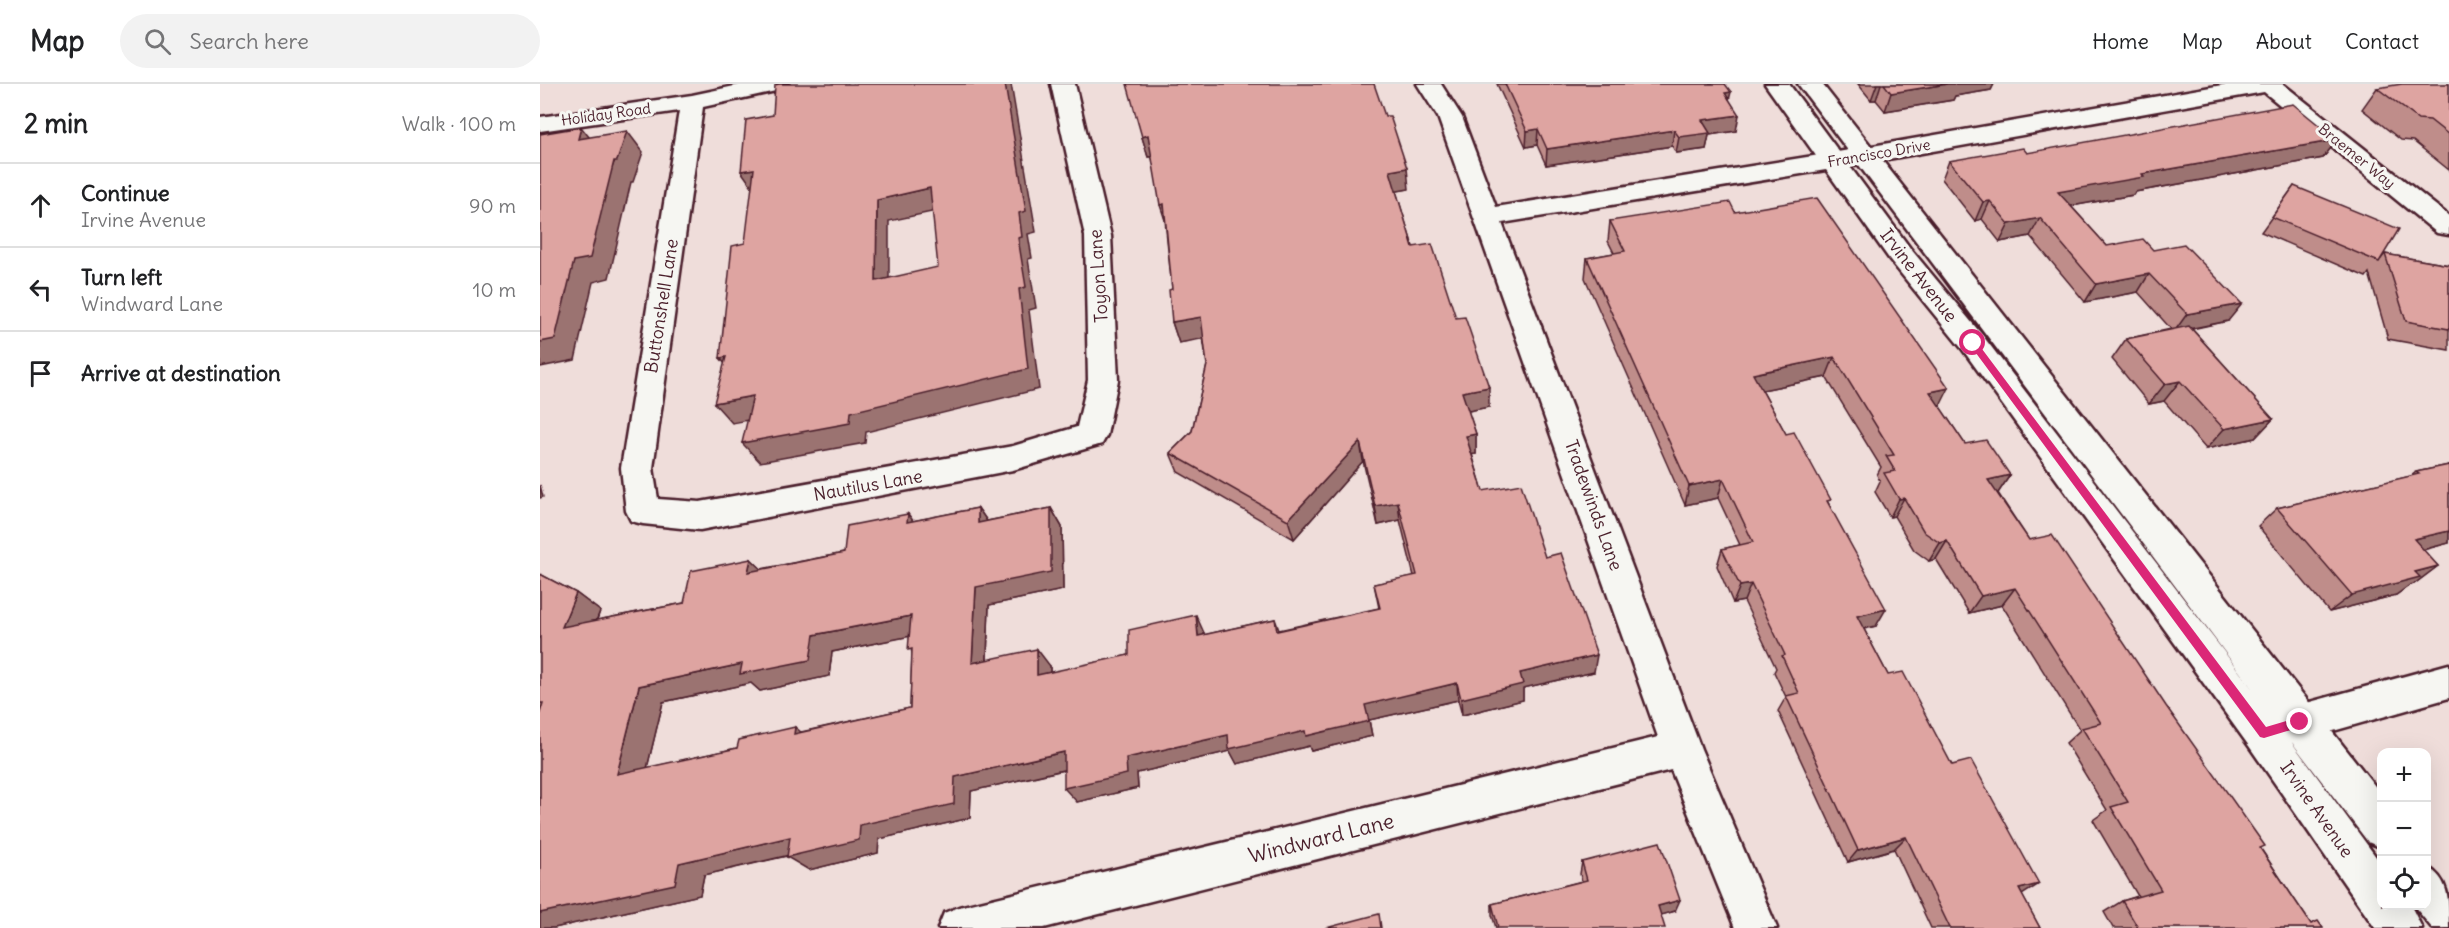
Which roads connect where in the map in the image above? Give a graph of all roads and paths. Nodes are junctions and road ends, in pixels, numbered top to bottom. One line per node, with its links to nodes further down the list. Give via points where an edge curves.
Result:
1 (777, 84): 7 (street, Holiday Road)
2 (1063, 84): 13 (street, Toyon Lane, via 1098,236 1103,380)
3 (1430, 84): 11 (street, Tradewinds Lane, via 1450,117)
4 (1778, 84): 10 (street, Irvine Avenue)
5 (1810, 84): 9 (street, Irvine Avenue)
6 (2268, 84): 9 (street, Francisco Drive); 12 (street, Braemer Way)
7 (692, 102): 8 (street, Holiday Road); 14 (street, Buttonshell Lane, via 637,468)
8 (540, 124)
9 (1865, 155): 10 (street, Francisco Drive); 16 (street, Irvine Avenue)
10 (1832, 161): 11 (street, Francisco Drive); 17 (street, Irvine Avenue)
11 (1489, 217): 18 (street, Tradewinds Lane)
12 (2446, 227)
13 (1091, 435): 14 (street, Nautilus Lane, via 1013,458 700,516)
14 (643, 511)
15 (2449, 681): 16 (street)
16 (2300, 722): 17 (street); 19 (street, Irvine Avenue)
17 (2264, 733): 21 (street, Irvine Avenue)
18 (1682, 748): 24 (street, Windward Lane); 25 (street, Tradewinds Lane)
19 (2377, 822)
20 (2431, 892): 23 (street)
21 (2377, 894)
22 (2388, 910): 26 (street)
23 (2449, 916)
24 (959, 928)
25 (1756, 928)
26 (2400, 928)

